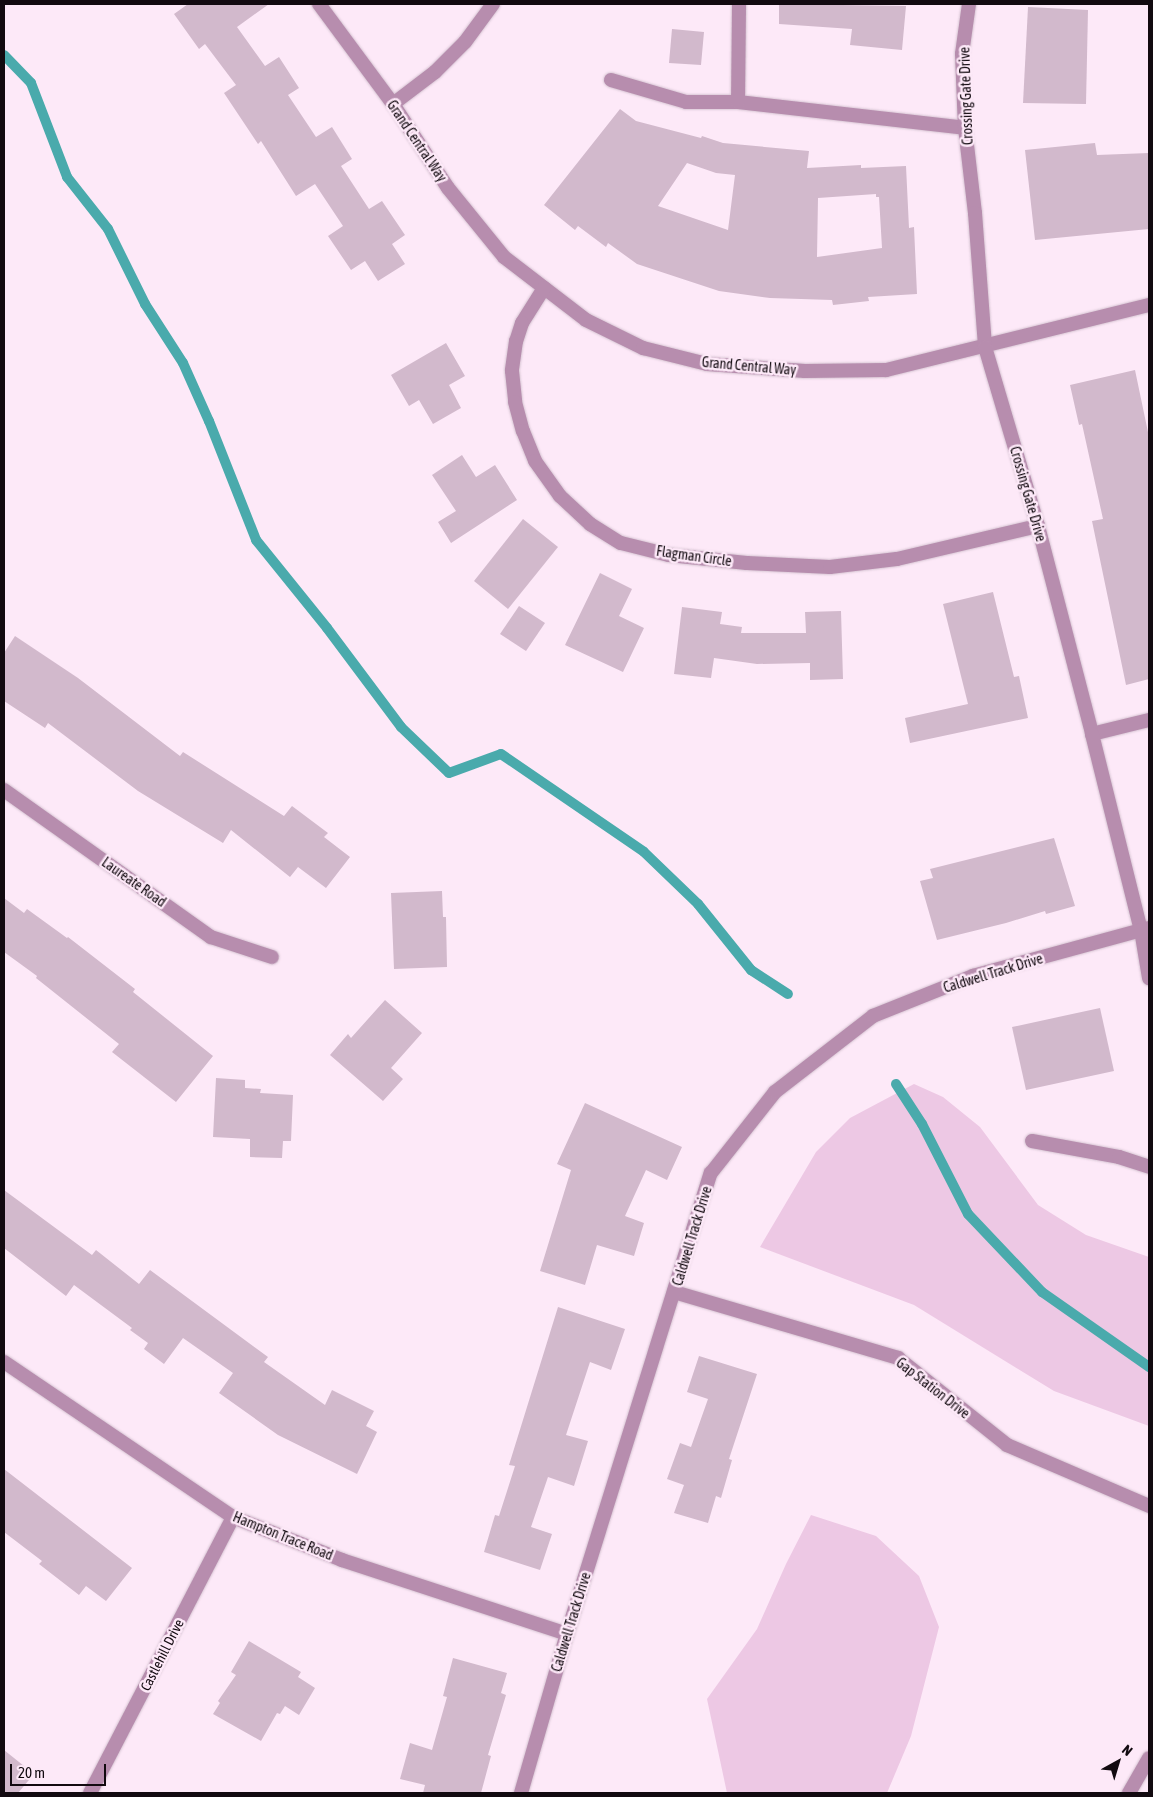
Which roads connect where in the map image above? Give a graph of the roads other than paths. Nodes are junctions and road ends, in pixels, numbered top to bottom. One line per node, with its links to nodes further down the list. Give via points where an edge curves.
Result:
1 (319, 4): 7 (street, Grand Central Way)
2 (493, 4): 7 (street, via 465,42 441,66)
3 (739, 4): 6 (street)
4 (969, 4): 8 (street, Crossing Gate Drive, via 962,54)
5 (611, 80): 6 (street, via 686,102)
6 (738, 102): 8 (street)
7 (393, 104): 9 (street, Grand Central Way, via 448,188 504,257)
8 (966, 128): 11 (street, Crossing Gate Drive)
9 (544, 288): 11 (street, Grand Central Way, via 586,320 643,348 707,364 805,371 886,370); 12 (street, Flagman Circle, via 522,323 516,341 512,370 515,402 523,431 535,460 560,496 590,524 621,543 668,555 830,567 897,559)
10 (1149, 304): 11 (street, Grand Central Way)
11 (985, 347): 12 (street, Crossing Gate Drive)
12 (1038, 526): 14 (street, Crossing Gate Drive)
13 (1149, 720): 14 (street)
14 (1092, 734): 16 (street, Crossing Gate Drive)
15 (4, 790): 17 (street, Laureate Road, via 211,936)
16 (1145, 929): 18 (street, Crossing Gate Drive); 21 (street, Caldwell Track Drive, via 973,976 873,1016 775,1092 712,1173)
17 (272, 957)
18 (1149, 978)
19 (1032, 1141): 20 (street, via 1119,1157)
20 (1149, 1167)
21 (674, 1292): 23 (street, Gap Station Drive, via 898,1358 1007,1445); 25 (street, Caldwell Track Drive)
22 (4, 1362): 24 (street, Hampton Trace Road)
23 (1149, 1506)
24 (233, 1517): 25 (street, Hampton Trace Road, via 342,1560); 27 (street, Castlehill Drive)
25 (567, 1634): 28 (street, Caldwell Track Drive)
26 (1149, 1758): 29 (street)
27 (90, 1793)
28 (521, 1793)
29 (1129, 1793)

